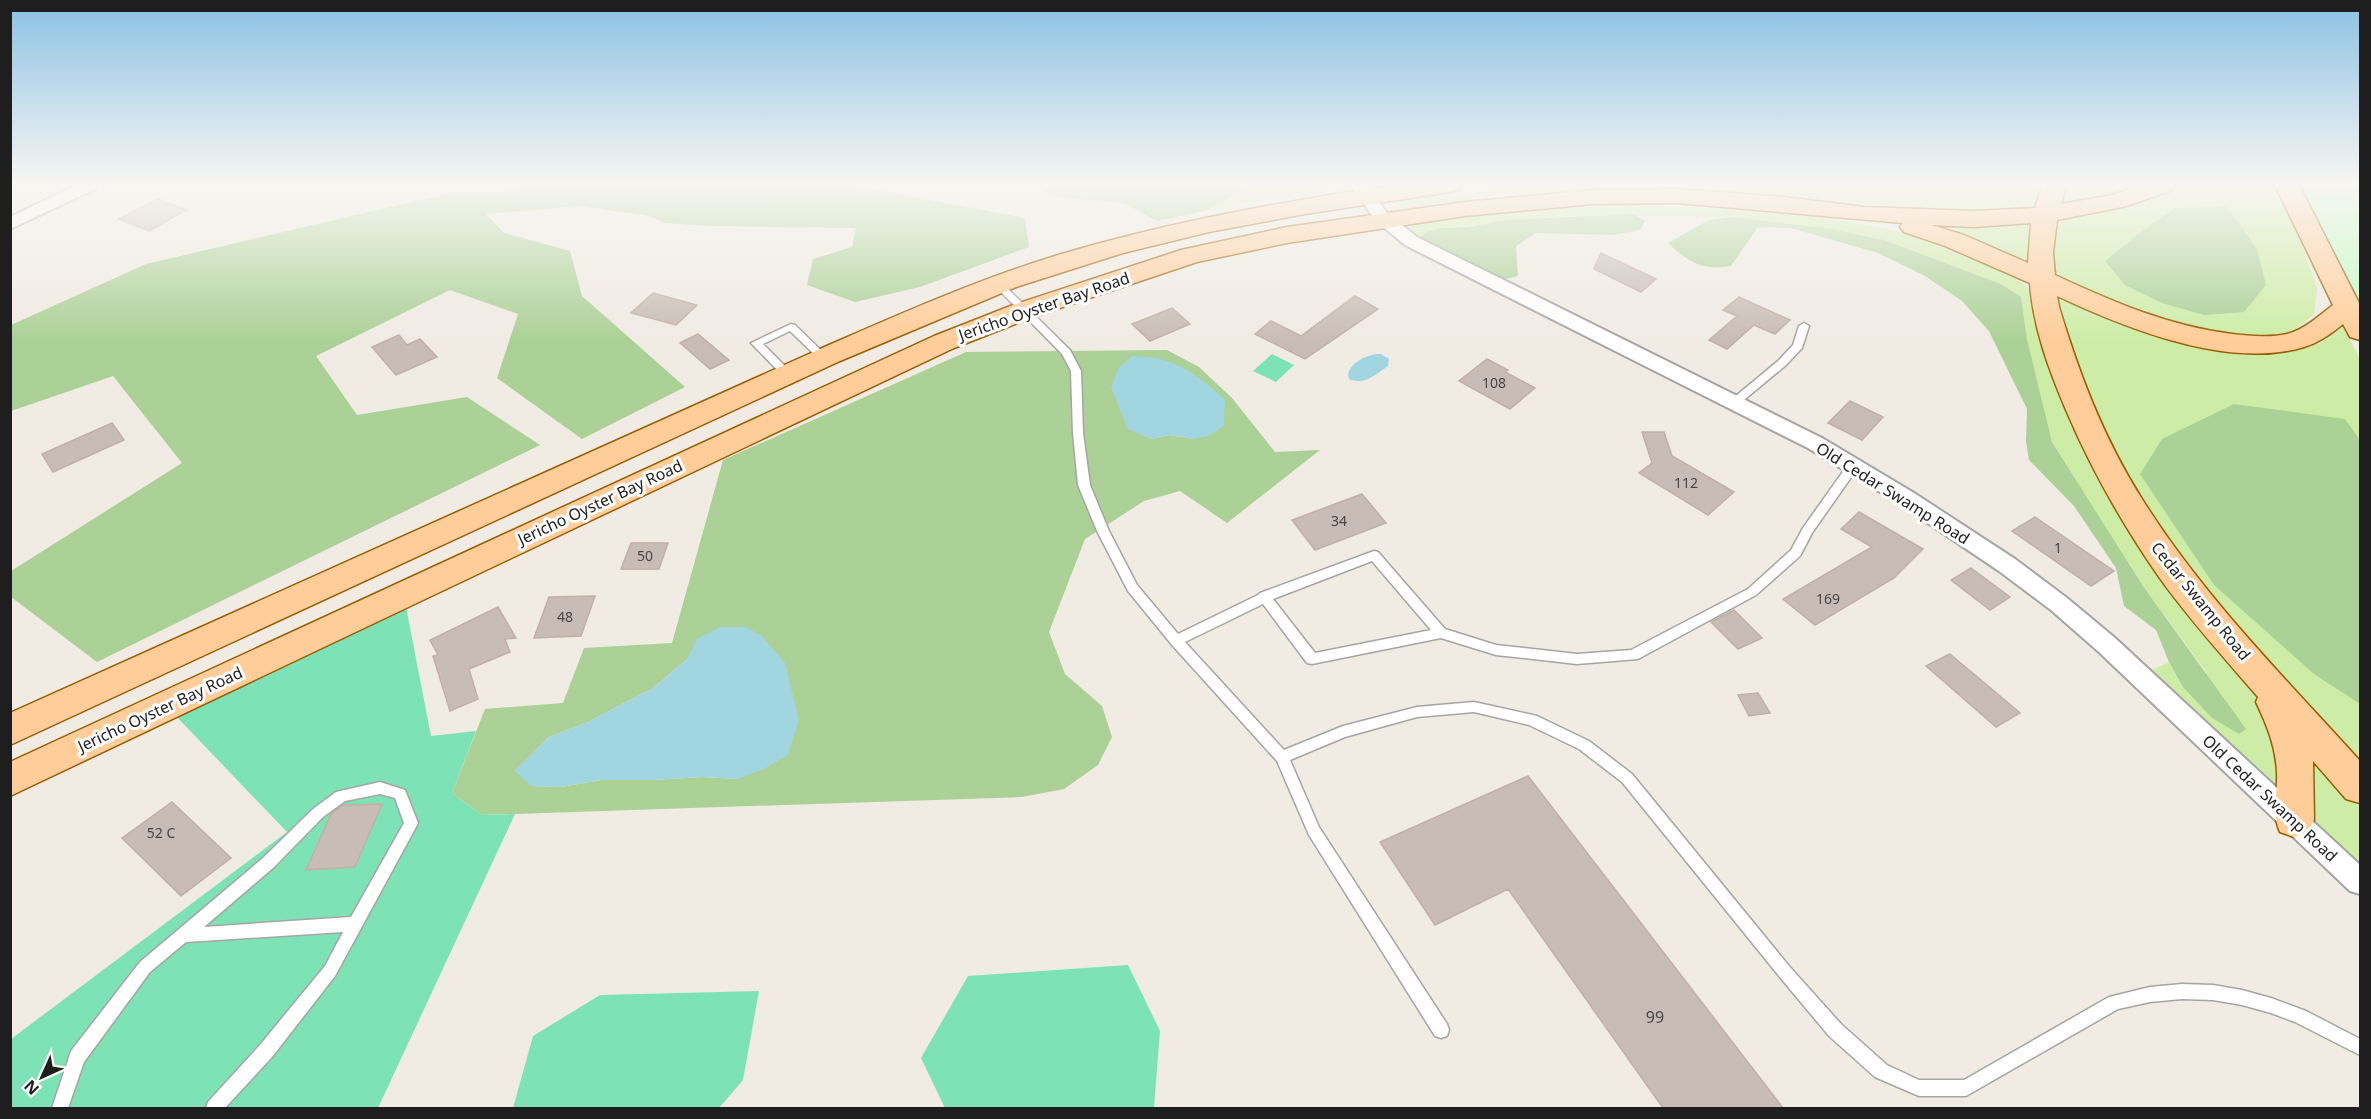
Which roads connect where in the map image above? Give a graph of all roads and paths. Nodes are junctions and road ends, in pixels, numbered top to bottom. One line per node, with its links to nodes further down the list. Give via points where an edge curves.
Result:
1 (1157, 237): 8 (main road, Jericho Oyster Bay Road, via 1067,261)
2 (1281, 237): 9 (main road, Jericho Oyster Bay Road, via 1190,256)
3 (1404, 237): 14 (street, Old Cedar Swamp Road)
4 (1945, 237): 7 (main road)
5 (2042, 237): 7 (main road, Cedar Swamp Road)
6 (2313, 237): 10 (main road)
7 (2044, 279): 10 (main road, via 2147,325 2223,343 2262,345 2293,341); 21 (main road, Cedar Swamp Road, via 2050,328 2095,443 2129,505 2172,570)
8 (999, 285): 9 (lane); 12 (main road, Jericho Oyster Bay Road)
9 (1023, 311): 16 (main road, Jericho Oyster Bay Road, via 944,342); 20 (lane, via 1066,352 1076,371 1084,485 1132,588)
10 (2354, 319)
11 (1804, 326): 14 (lane, via 1798,346)
12 (824, 358): 13 (main road, Jericho Oyster Bay Road); 13 (lane, via 791,327 756,343)
13 (788, 375): 15 (main road, Jericho Oyster Bay Road)
14 (1735, 402): 17 (street, Old Cedar Swamp Road)
15 (701, 414): 16 (main road); 22 (main road, Jericho Oyster Bay Road)
16 (728, 442): 24 (main road, Jericho Oyster Bay Road)
17 (1853, 466): 19 (lane, via 1796,553 1752,592 1633,655 1577,659 1496,650); 26 (street, Old Cedar Swamp Road, via 1999,560 2059,604)
18 (1264, 596): 19 (lane, via 1312,659); 19 (lane, via 1374,555); 20 (lane)
19 (1441, 633)
20 (1176, 641): 23 (lane)
21 (2257, 671): 25 (main road, Cedar Swamp Road); 26 (main road, via 2289,730 2297,773)
22 (10, 730)
23 (1282, 757): 30 (lane, via 1314,831); 31 (lane, via 1343,732 1417,712 1474,707 1532,720 1584,745 1627,778 1835,1030 1881,1071 1919,1088 1966,1088 2115,1002 2188,990 2254,999 2309,1019)
24 (10, 780)
25 (2361, 787)
26 (2294, 820): 27 (street, Old Cedar Swamp Road)
27 (2361, 882)
28 (356, 924): 29 (lane); 29 (lane, via 411,823 399,794 380,788 341,796 318,813 268,863); 33 (lane, via 330,971)
29 (183, 935): 32 (lane, via 145,967 77,1057)
30 (1440, 1030)
31 (2361, 1047)
32 (60, 1108)
33 (214, 1108)

